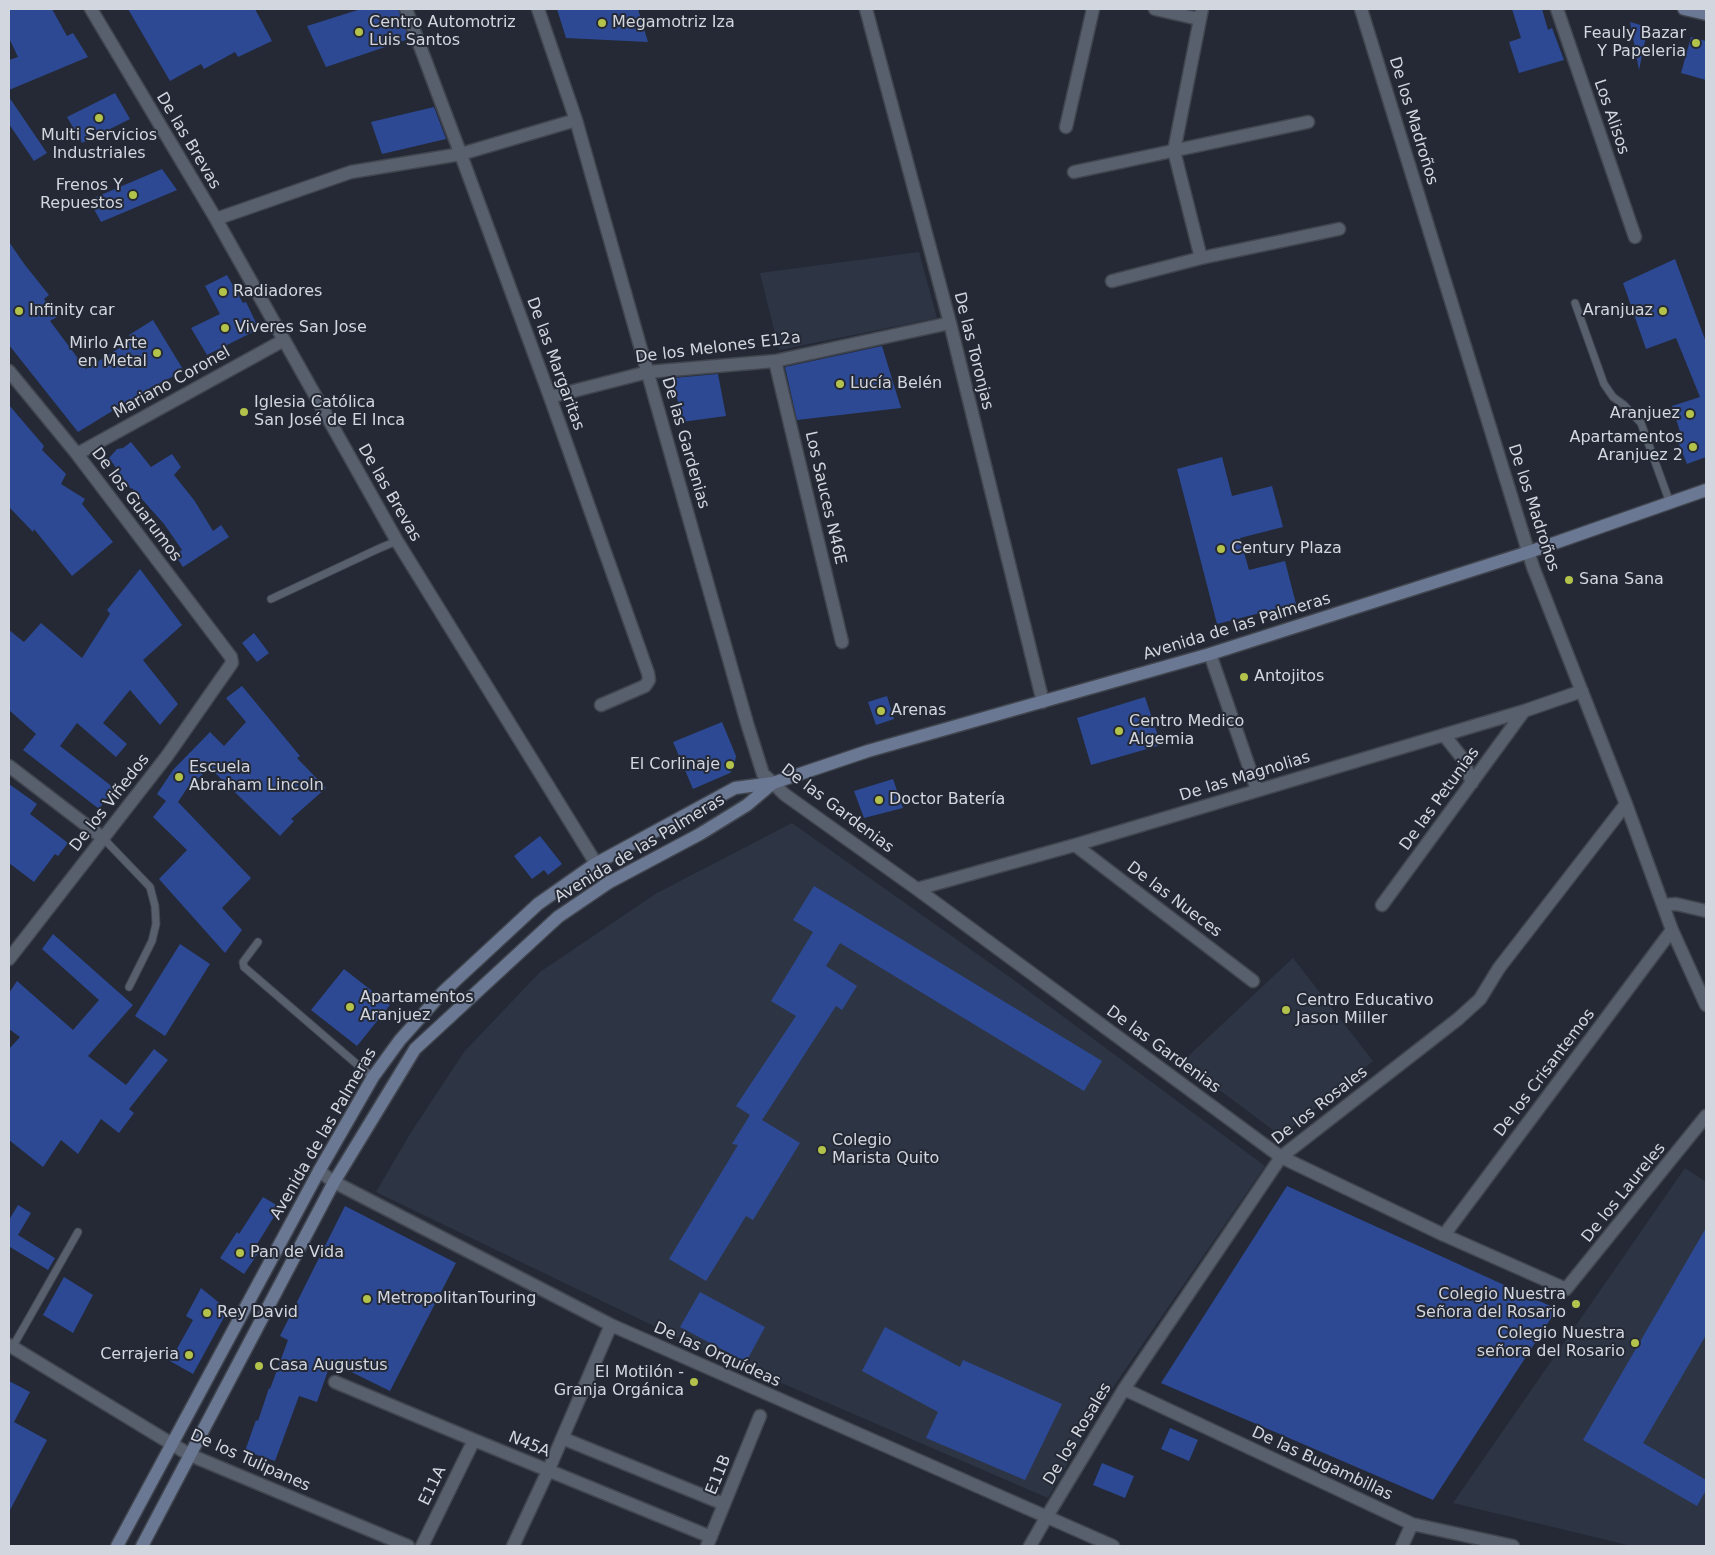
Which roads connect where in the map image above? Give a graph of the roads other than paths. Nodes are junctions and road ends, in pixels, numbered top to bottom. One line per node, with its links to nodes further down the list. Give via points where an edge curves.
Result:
1 (91, 9): 18 (street, De las Brevas)
2 (406, 9): 16 (street, De las Margaritas)
3 (538, 9): 12 (street, De las Gardenias)
4 (866, 9): 24 (street, De las Toronjas)
5 (1093, 9): 14 (street)
6 (1155, 9): 10 (street)
7 (1361, 9): 34 (street, De los Madroños)
8 (1557, 9): 20 (street, Los Alisos)
9 (1684, 9): 11 (street)
10 (1200, 14): 15 (street)
11 (1706, 14)
12 (576, 120): 16 (street); 28 (street, De las Gardenias)
13 (1308, 122): 15 (street)
14 (1066, 127)
15 (1174, 151): 17 (street); 21 (street)
16 (461, 154): 18 (street, via 351,172); 29 (street, De las Margaritas)
17 (1074, 172)
18 (216, 219): 25 (street, De las Brevas)
19 (1339, 229): 21 (street)
20 (1635, 237)
21 (1201, 258): 22 (street)
22 (1112, 281)
23 (1575, 303): 32 (lane, via 1604,384 1641,423)
24 (950, 323): 26 (street, De los Melones E12a); 40 (street, De las Toronjas)
25 (284, 340): 30 (street, Mariano Coronel); 33 (street, De las Brevas)
26 (775, 361): 28 (street, De los Melones E12a); 36 (street, Los Sauces N46E)
27 (9, 370): 30 (street, De los Guarumos)
28 (648, 372): 29 (street, De los Melones E12a); 45 (street, De las Gardenias, via 747,723 764,774)
29 (550, 398): 41 (street, De las Margaritas, via 649,680 645,686)
30 (77, 454): 38 (street, De los Guarumos, via 231,657)
31 (1706, 490): 32 (street, Avenida de las Palmeras)
32 (1670, 503): 34 (street, Avenida de las Palmeras)
33 (397, 541): 35 (lane); 51 (street, De las Brevas)
34 (1529, 552): 37 (street, Avenida de las Palmeras); 39 (street, De los Madroños)
35 (271, 599)
36 (842, 642)
37 (1210, 654): 40 (street, Avenida de las Palmeras); 47 (street)
38 (232, 663): 49 (street, De los Viñedos, via 167,756)
39 (1582, 691): 42 (street, De las Magnolias); 48 (street, De los Madroños)
40 (1043, 702): 45 (street, Avenida de las Palmeras, via 868,751)
41 (600, 706)
42 (1524, 712): 43 (street, De las Magnolias); 46 (street, De las Petunias)
43 (1444, 735): 46 (street, via 1463,759); 47 (street, De las Magnolias)
44 (9, 766): 49 (street)
45 (773, 783): 51 (street, Avenida de las Palmeras, via 735,788); 52 (street, Avenida de las Palmeras, via 747,805 700,834); 53 (street, De las Gardenias)
46 (1472, 783): 54 (street, De las Petunias)
47 (1256, 790): 50 (street, De las Magnolias)
48 (1626, 804): 55 (street, De los Madroños); 65 (street, De los Rosales, via 1499,968 1480,998 1458,1019)
49 (103, 838): 59 (street, De los Viñedos); 61 (lane, via 150,887 155,906 156,924 152,941)
50 (1075, 844): 53 (street, De las Magnolias); 60 (street, De las Nueces)
51 (595, 864): 52 (street, De las Brevas); 63 (street, Avenida de las Palmeras, via 538,904 443,992 400,1040)
52 (608, 883): 67 (street, Avenida de las Palmeras, via 558,917 415,1049)
53 (917, 889): 65 (street, De las Gardenias)
54 (1382, 905)
55 (1663, 905): 56 (street, via 1676,904); 57 (street, De los Madroños)
56 (1706, 911)
57 (1672, 930): 62 (street, De los Madroños); 69 (street, De los Crisantemos)
58 (258, 942): 63 (lane, via 243,962 244,967)
59 (9, 959)
60 (1253, 981)
61 (129, 987)
62 (1706, 1005)
63 (374, 1077): 66 (street, Avenida de las Palmeras)
64 (1706, 1116): 70 (street, De los Laureles)
65 (1281, 1157): 69 (street, De las Gardenias); 74 (street, De los Rosales)
66 (319, 1171): 67 (street, De las Orquídeas); 78 (street, Avenida de las Palmeras)
67 (334, 1182): 71 (street, De las Orquídeas); 79 (street, Avenida de las Palmeras)
68 (78, 1232): 72 (lane)
69 (1444, 1235): 70 (street, De las Gardenias)
70 (1566, 1289)
71 (611, 1325): 76 (street); 82 (street, De las Orquídeas)
72 (11, 1346): 78 (street, De los Tulipanes)
73 (335, 1382): 77 (street, N45A)
74 (1124, 1389): 82 (street, De los Rosales); 83 (street, De las Bugambillas)
75 (760, 1416): 81 (street, E11B)
76 (562, 1438): 80 (street); 81 (street)
77 (474, 1440): 80 (street, N45A); 88 (street, E11A)
78 (172, 1444): 79 (street, De los Tulipanes); 85 (street, Avenida de las Palmeras)
79 (190, 1455): 86 (street, Avenida de las Palmeras); 87 (street, De los Tulipanes)
80 (548, 1471): 84 (street, N45A); 89 (street)
81 (724, 1504): 84 (street, E11B)
82 (1046, 1518): 90 (street, De los Rosales); 91 (street, De las Orquídeas)
83 (1412, 1524): 92 (street); 93 (street, De las Bugambillas)
84 (709, 1542)
85 (117, 1546)
86 (142, 1546)
87 (408, 1546)
88 (422, 1546)
89 (513, 1546)
90 (1030, 1546)
91 (1113, 1546)
92 (1402, 1546)
93 (1513, 1546)

